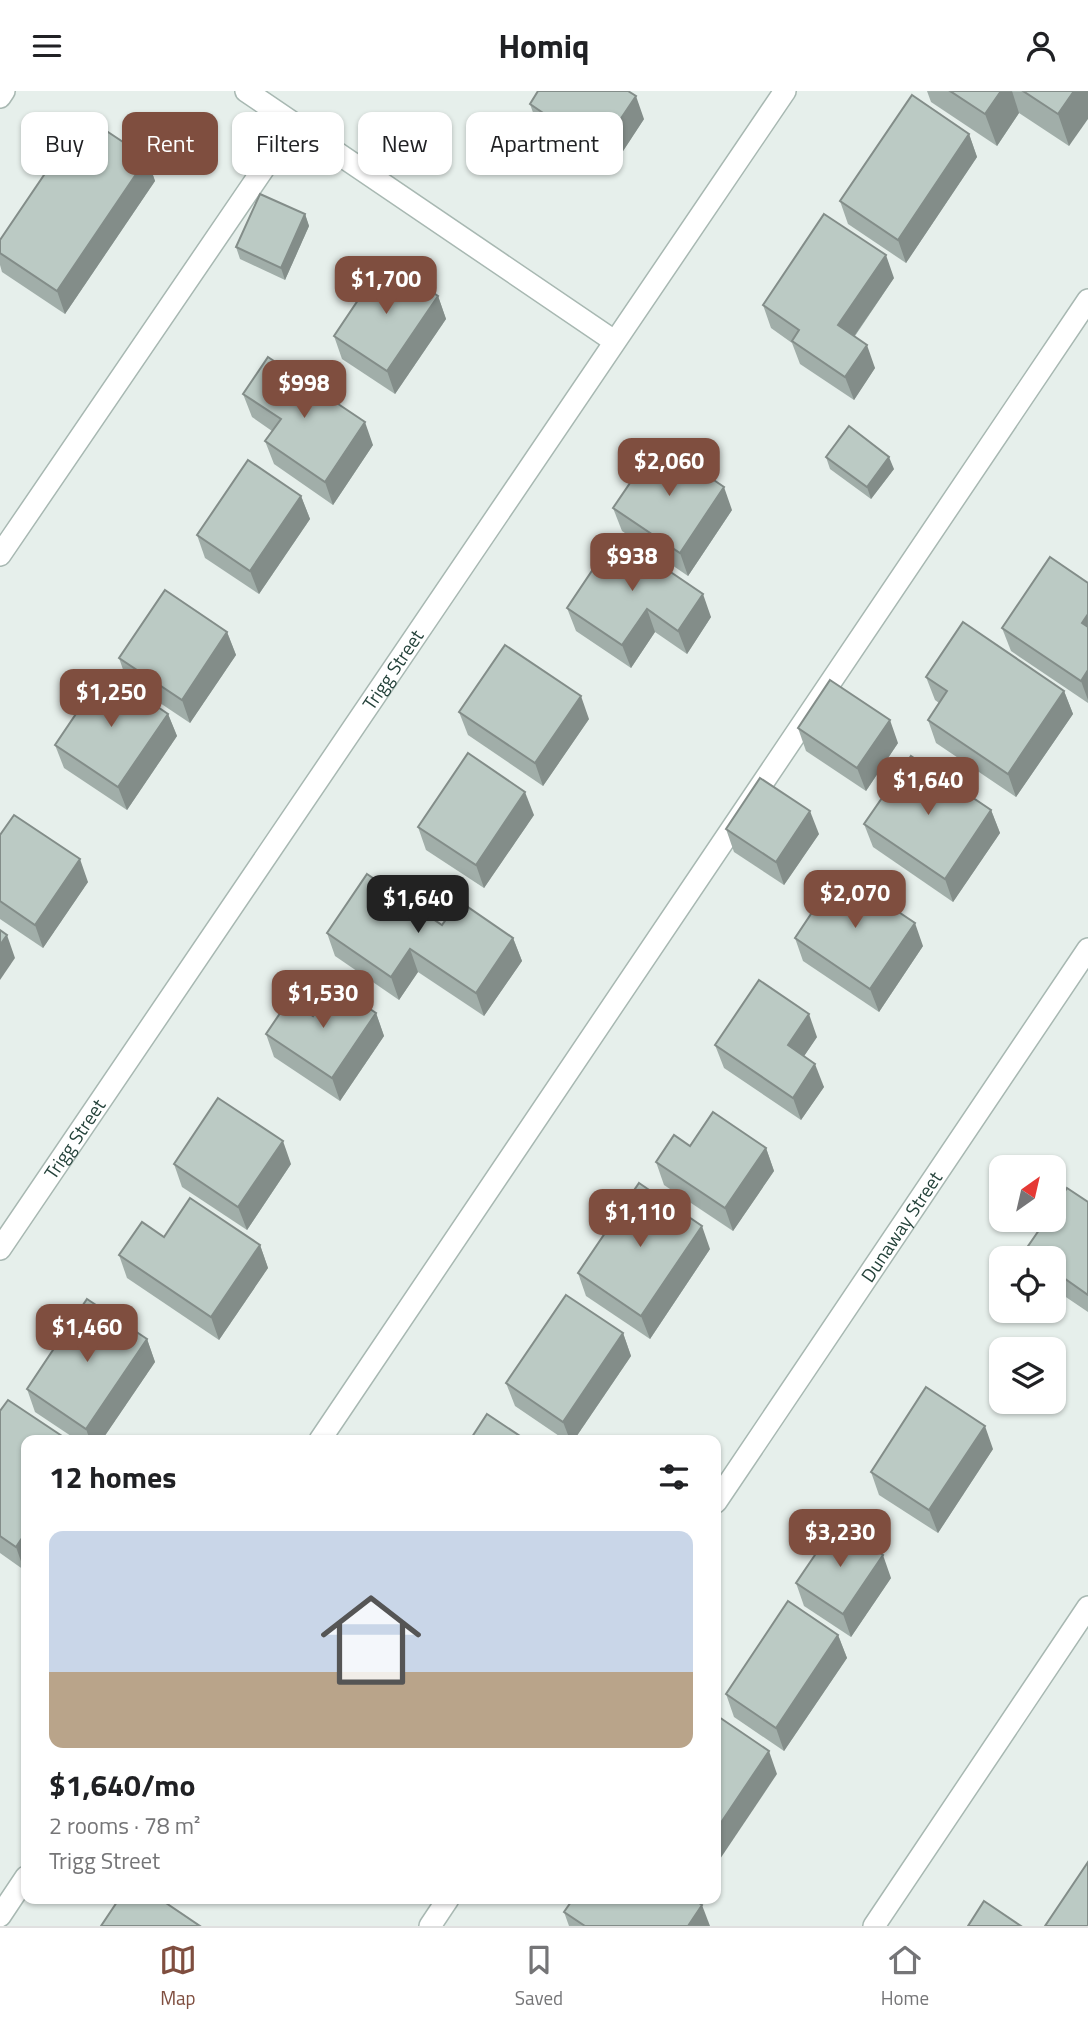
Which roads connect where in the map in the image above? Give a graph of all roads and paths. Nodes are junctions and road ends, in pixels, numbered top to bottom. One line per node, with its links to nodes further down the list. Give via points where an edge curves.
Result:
1 (4, 91): 4 (street)
2 (246, 91): 5 (street)
3 (785, 91): 9 (street, Trigg Street)
4 (0, 97)
5 (277, 112)
6 (344, 158): 9 (street)
7 (259, 175): 10 (street)
8 (1088, 300): 13 (street)
9 (614, 341): 12 (street, Trigg Street)
10 (0, 555)
11 (1088, 949): 14 (street, Dunaway Street)
12 (0, 1249)
13 (323, 1435)
14 (721, 1495)
15 (1088, 1607): 20 (street)
16 (21, 1884): 18 (street)
17 (445, 1904): 19 (street)
18 (0, 1916)
19 (430, 1926)
20 (874, 1926)

